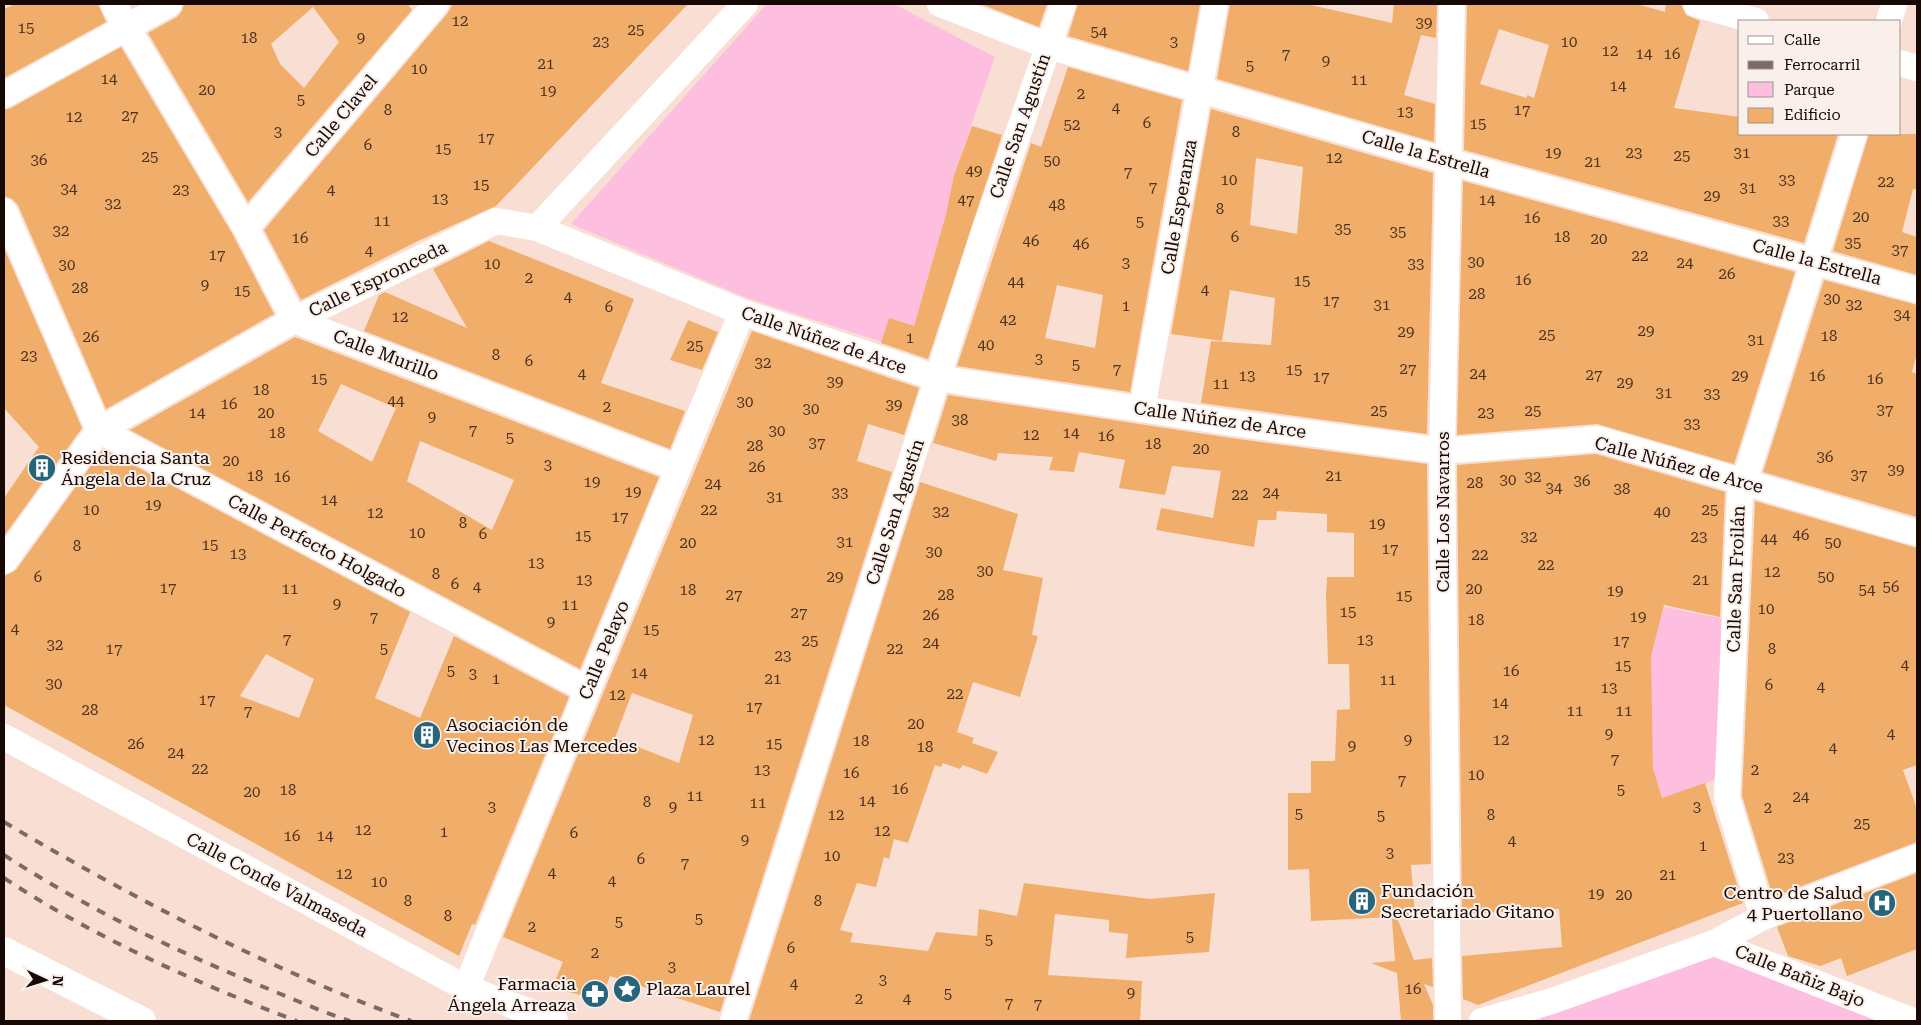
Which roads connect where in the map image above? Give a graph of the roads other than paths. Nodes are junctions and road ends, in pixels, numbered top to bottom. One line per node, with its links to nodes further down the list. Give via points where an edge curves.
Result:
1 (113, 4): 13 (street)
2 (169, 4): 13 (street)
3 (745, 4): 23 (street)
4 (940, 4): 14 (street, Calle la Estrella)
5 (1063, 4): 14 (street, Calle San Agustín)
6 (1215, 4): 17 (street, Calle Esperanza)
7 (1452, 4): 20 (street, Calle Los Navarros)
8 (1696, 4): 11 (street)
9 (1894, 4): 12 (street)
10 (429, 7): 22 (street, Calle Clavel)
11 (1752, 20)
12 (1889, 20)
13 (127, 28): 18 (street); 22 (street)
14 (1048, 46): 17 (street, Calle la Estrella); 28 (street, Calle San Agustín)
15 (1901, 63): 16 (street)
16 (1917, 68)
17 (1200, 88): 20 (street, Calle la Estrella); 29 (street, Calle Esperanza)
18 (4, 95)
19 (1854, 135): 24 (street, Calle San Froilán)
20 (1447, 161): 24 (street, Calle la Estrella); 31 (street, Calle Los Navarros)
21 (4, 211): 30 (street)
22 (246, 228): 27 (street)
23 (537, 228): 26 (street, Calle Núñez de Arce); 27 (street, Calle Espronceda, via 496,221)
24 (1815, 262): 25 (street, Calle la Estrella); 33 (street, Calle San Froilán)
25 (1917, 290)
26 (742, 312): 28 (street, Calle Núñez de Arce); 32 (street, Calle Pelayo)
27 (294, 320): 30 (street, Calle Espronceda); 32 (street, Calle Murillo)
28 (938, 378): 29 (street, Calle Núñez de Arce); 46 (street, Calle San Agustín)
29 (1142, 409): 31 (street, Calle Núñez de Arce)
30 (99, 430): 35 (street, Calle Espronceda); 36 (street, Calle Perfecto Holgado)
31 (1442, 451): 33 (street, Calle Núñez de Arce, via 1598,439); 47 (street, Calle Los Navarros)
32 (678, 468): 36 (street, Calle Pelayo)
33 (1745, 482): 34 (street, Calle Núñez de Arce); 39 (street, Calle San Froilán, via 1740,495 1727,798)
34 (1917, 533)
35 (4, 561)
36 (588, 690): 42 (street, Calle Pelayo)
37 (4, 737): 42 (street, Calle Conde Valmaseda)
38 (1917, 857): 39 (street)
39 (1763, 917): 40 (street)
40 (1714, 943): 43 (street); 49 (street, Calle Bañiz Bajo)
41 (4, 951): 44 (highway)
42 (466, 988): 45 (street, Calle Conde Valmaseda)
43 (1545, 1012): 48 (street)
44 (142, 1021)
45 (555, 1021)
46 (733, 1021)
47 (1448, 1021)
48 (1482, 1021)
49 (1913, 1021)

